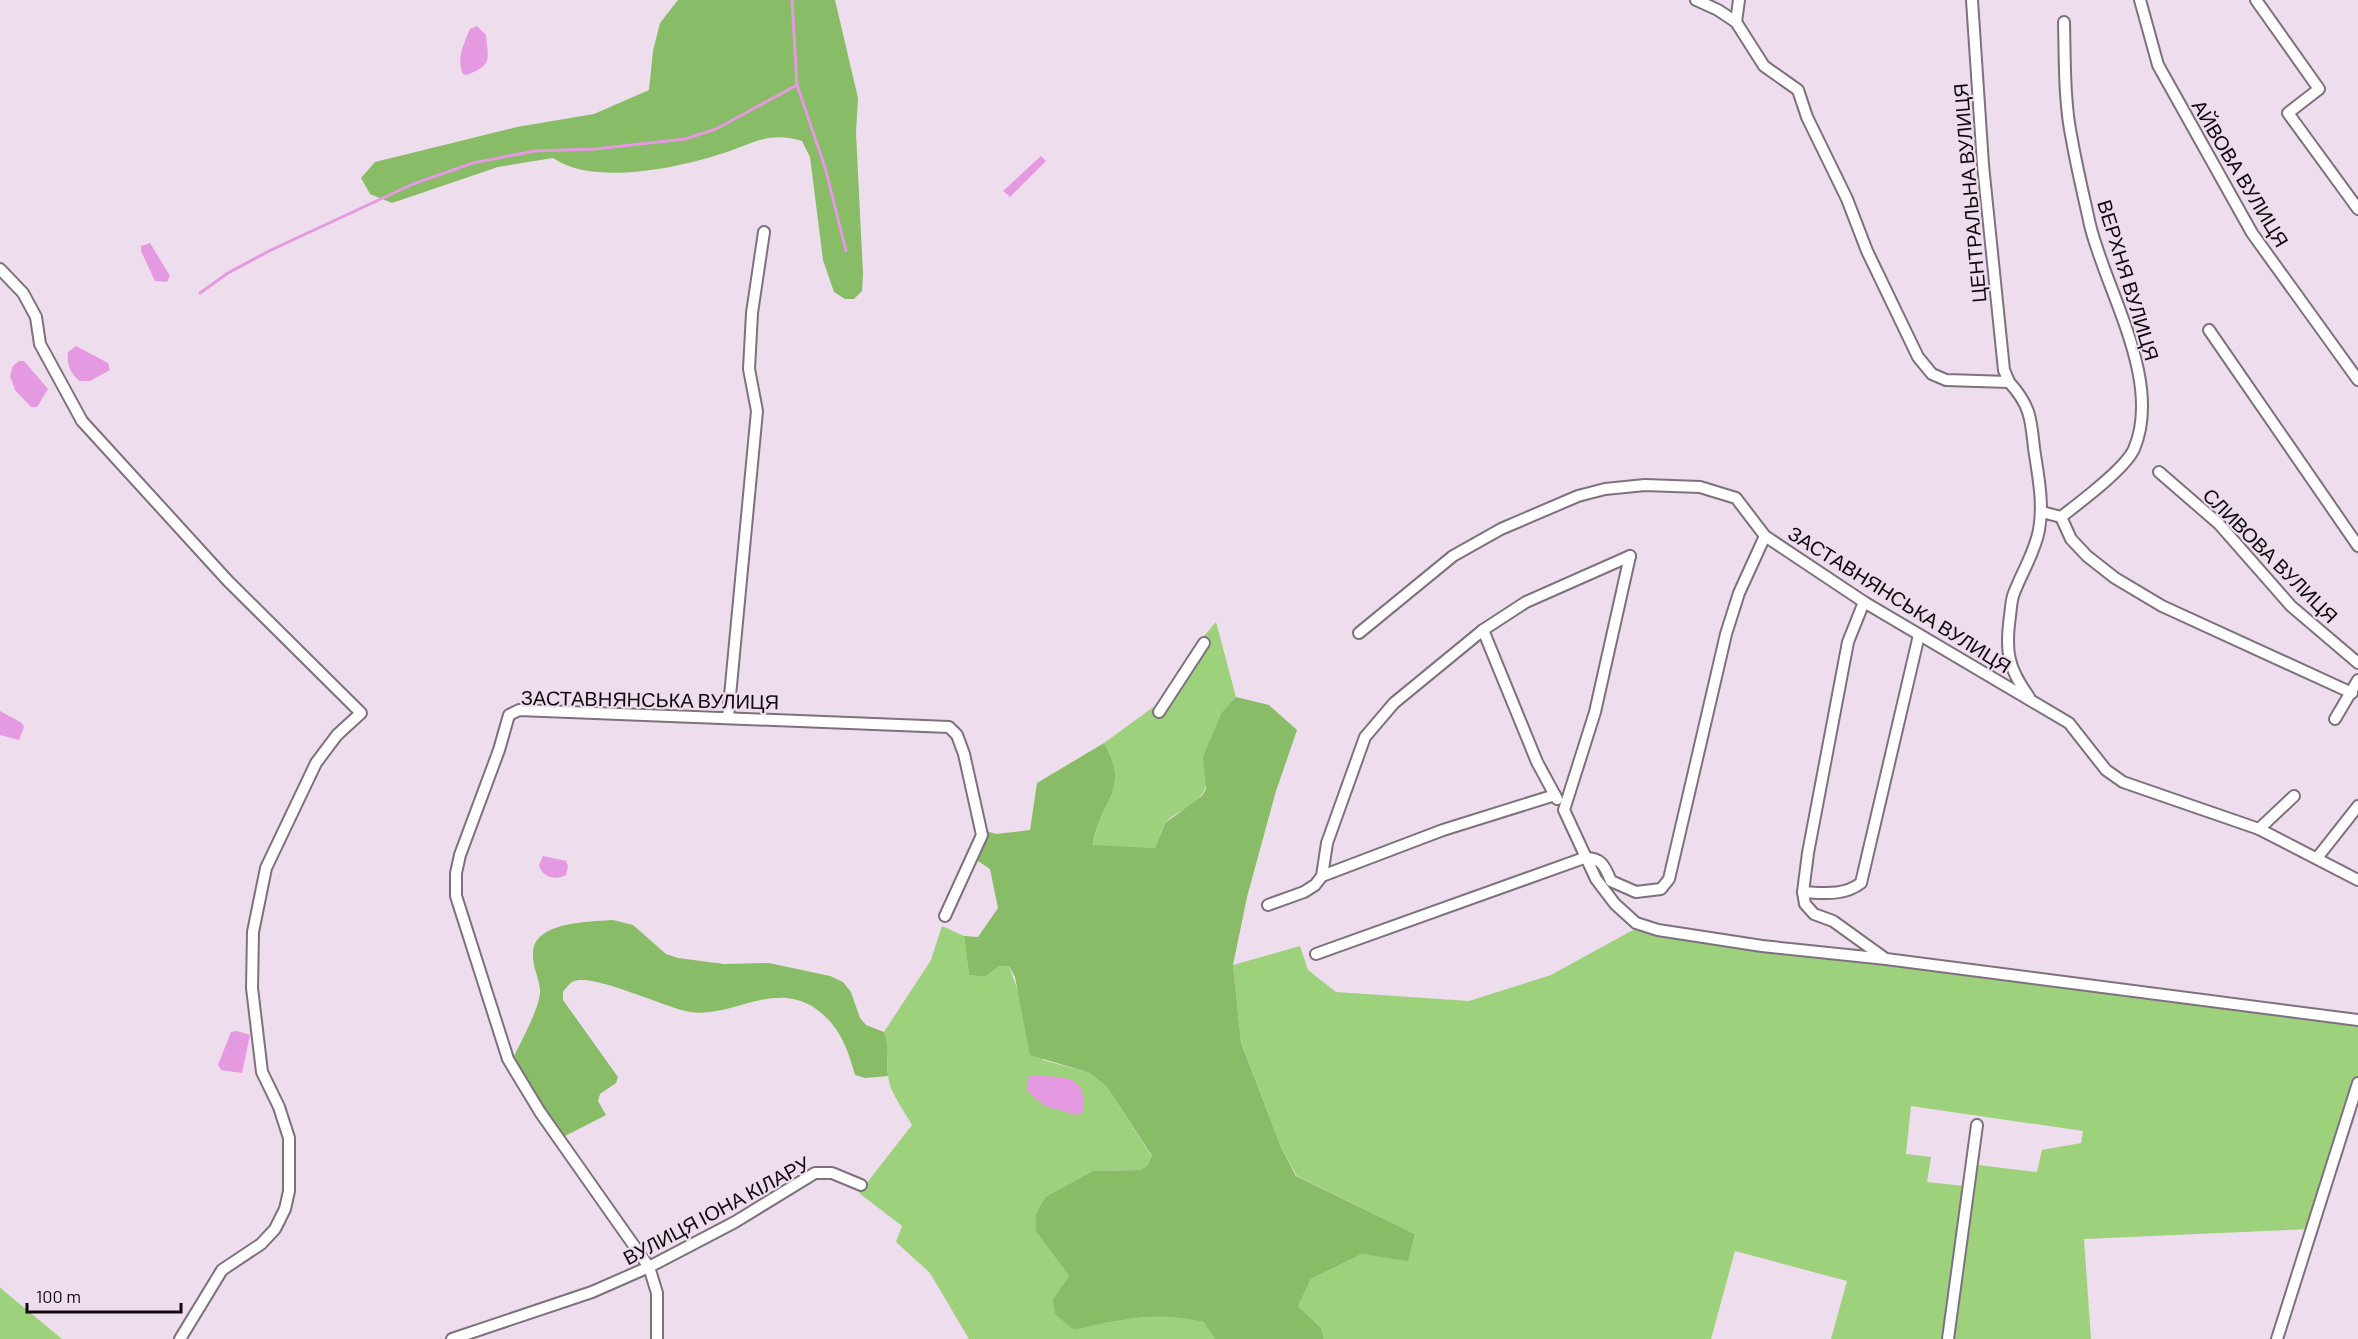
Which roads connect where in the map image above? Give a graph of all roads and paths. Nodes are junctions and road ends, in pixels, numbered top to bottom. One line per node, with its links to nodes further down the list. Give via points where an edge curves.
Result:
1 (1696, 0): 6 (street)
2 (1739, 0): 6 (street)
3 (1972, 0): 13 (street, ЦЕНТРАЛЬНА ВУЛИЦЯ, via 1988,219)
4 (2140, 0): 12 (street, АЙВОВА ВУЛИЦЯ, via 2158,65 2252,233)
5 (2256, 0): 8 (street, via 2319,88 2288,112)
6 (1736, 22): 13 (street, via 1764,66 1798,90 1867,251 1918,357 1932,374 1946,380)
7 (2064, 22): 16 (street, ВЕРХНЯ ВУЛИЦЯ, via 2071,139 2090,226 2134,352 2141,416 2133,450 2097,490)
8 (2358, 209)
9 (764, 232): 29 (street, via 752,313 749,369 757,411)
10 (0, 269): 50 (street, via 28,301 36,317 40,344 82,422 228,581 362,712 337,735 316,764 266,868 253,932 252,988 262,1072 289,1138 285,1209 275,1229 261,1244 222,1270)
11 (2209, 330): 18 (street)
12 (2358, 380)
13 (2008, 382): 15 (street, via 2023,397 2031,417)
14 (2159, 471): 24 (street, СЛИВОВА ВУЛИЦЯ, via 2219,524 2291,606)
15 (2042, 512): 16 (street); 27 (street, via 2032,552 2013,596 2007,635 2014,675)
16 (2061, 517): 26 (street, via 2071,539 2115,578 2163,606)
17 (1765, 536): 19 (street, ЗАСТАВНЯНСЬКА ВУЛИЦЯ); 21 (street, ЗАСТАВНЯНСЬКА ВУЛИЦЯ, via 1736,498 1721,493 1676,484 1605,489 1578,496 1501,529 1453,556); 36 (street, via 1739,593 1726,634 1669,879 1661,889 1636,892 1611,881 1603,863 1593,857)
18 (2358, 546)
19 (1864, 602): 22 (street, ЗАСТАВНЯНСЬКА ВУЛИЦЯ); 40 (street, via 1848,642)
20 (1483, 630): 31 (street, via 1537,762); 34 (street, via 1526,602 1630,556 1595,712); 38 (street, via 1394,703 1365,737 1328,843)
21 (1359, 633)
22 (1919, 635): 27 (street, ЗАСТАВНЯНСЬКА ВУЛИЦЯ); 40 (street, via 1861,883 1838,893)
23 (1204, 643): 28 (street)
24 (2358, 663)
25 (2358, 680): 26 (street)
26 (2352, 693): 30 (street)
27 (2031, 700): 35 (street, ЗАСТАВНЯНСЬКА ВУЛИЦЯ, via 2068,723 2106,771 2123,782)
28 (1159, 712)
29 (728, 717): 42 (street, ЗАСТАВНЯНСЬКА ВУЛИЦЯ, via 949,727 957,735 964,754 982,836); 49 (street, ЗАСТАВНЯНСЬКА ВУЛИЦЯ, via 514,711 505,723 456,873 456,896 508,1059 540,1112)
30 (2335, 719)
31 (1555, 795): 34 (street); 38 (street, via 1443,830)
32 (2294, 795): 35 (street)
33 (2358, 806): 37 (street)
34 (1563, 810): 36 (street)
35 (2259, 829): 37 (street, ЗАСТАВНЯНСЬКА ВУЛИЦЯ)
36 (1584, 858): 43 (street); 44 (street, via 1615,904 1636,923 1762,946)
37 (2317, 858): 39 (street, ЗАСТАВНЯНСЬКА ВУЛИЦЯ)
38 (1322, 876): 41 (street, via 1304,892)
39 (2358, 880)
40 (1803, 892): 44 (street, via 1805,904 1814,914 1833,921)
41 (1268, 905)
42 (945, 916)
43 (1316, 954)
44 (1886, 959): 45 (street)
45 (2358, 1020)
46 (2358, 1083): 54 (street)
47 (1977, 1125): 53 (street)
48 (861, 1185): 49 (street, ВУЛИЦЯ ІОНА КІЛАРУ, via 832,1173 815,1173 735,1222)
49 (649, 1267): 51 (street, ВУЛИЦЯ ІОНА КІЛАРУ, via 592,1292); 52 (street, ЗАСТАВНЯНСЬКА ВУЛИЦЯ, via 657,1293)
50 (180, 1339)
51 (452, 1339)
52 (657, 1339)
53 (1948, 1339)
54 (2277, 1339)

